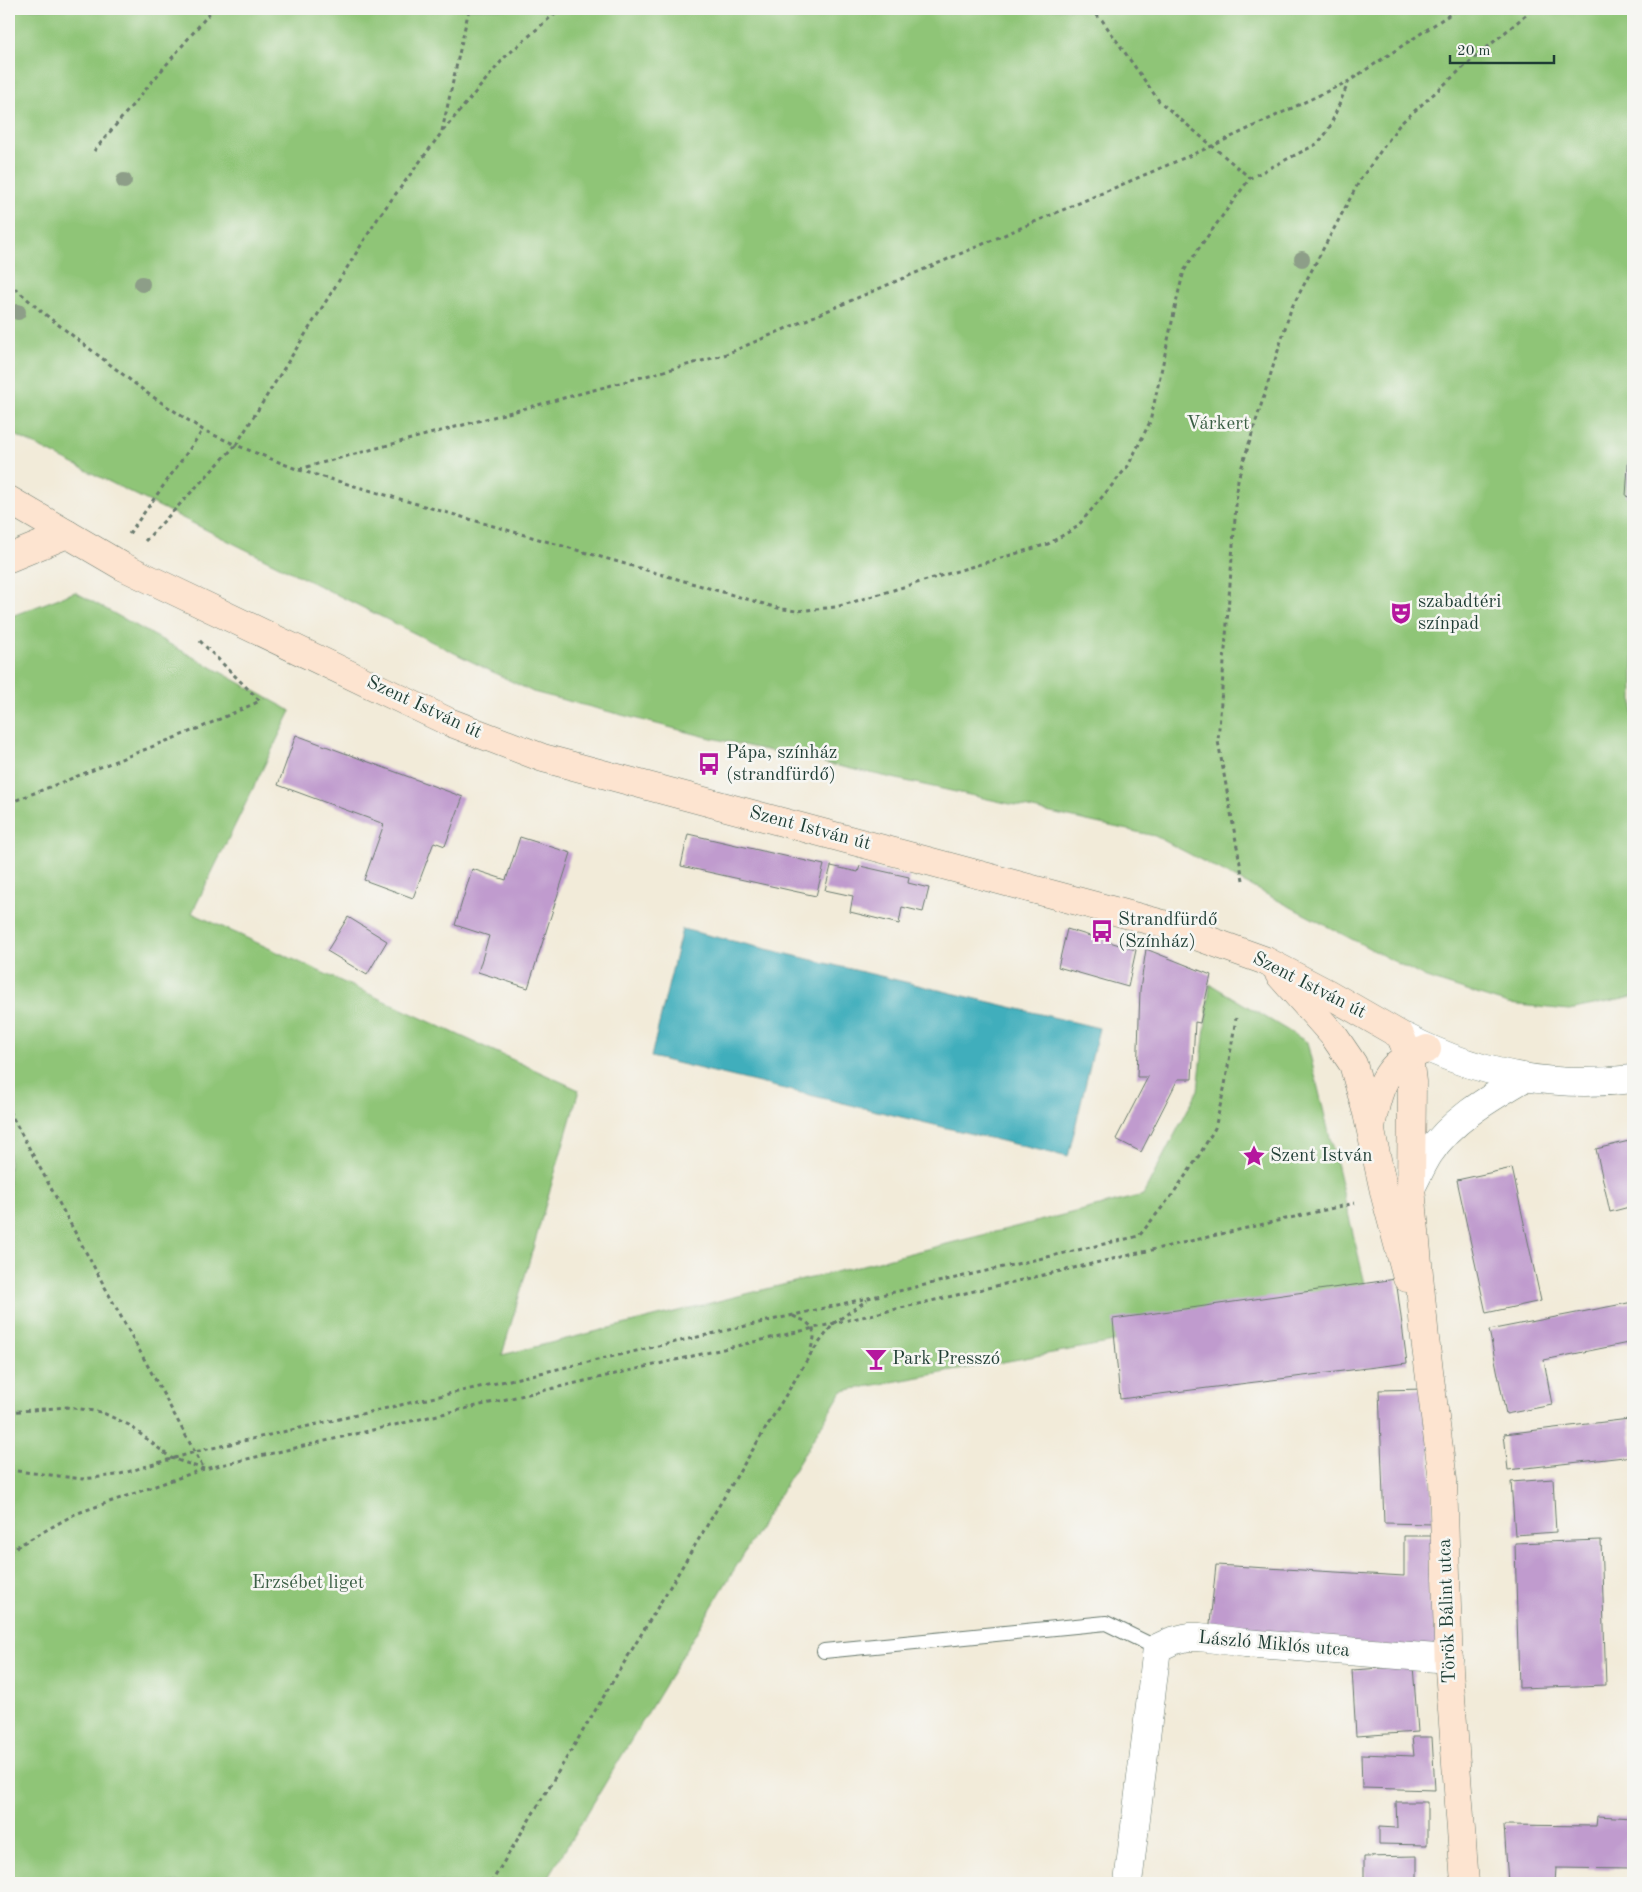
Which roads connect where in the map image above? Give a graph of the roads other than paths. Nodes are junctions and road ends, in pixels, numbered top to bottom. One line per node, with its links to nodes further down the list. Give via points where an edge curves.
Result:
1 (9, 500): 2 (street, Szent István út)
2 (67, 534): 3 (street); 4 (street, Szent István út, via 117,562 449,722 543,758 1162,924)
3 (9, 558)
4 (1266, 961): 5 (street, Szent István út, via 1327,993); 8 (street, Török Bálint utca, via 1334,1036 1353,1064)
5 (1412, 1047): 6 (street, Szent István út); 8 (street, via 1390,1072 1378,1096); 9 (street, Török Bálint utca)
6 (1524, 1078): 7 (street, Szent István út, via 1571,1082); 9 (street, via 1457,1122 1430,1153)
7 (1633, 1079)
8 (1370, 1129): 10 (street, Török Bálint utca, via 1384,1196)
9 (1411, 1188): 10 (street, Török Bálint utca)
10 (1425, 1339): 13 (street, Török Bálint utca, via 1443,1480)
11 (1157, 1648): 12 (lane, via 1106,1623); 13 (street, László Miklós utca, via 1188,1637); 14 (street)
12 (824, 1651)
13 (1449, 1660): 15 (street, Török Bálint utca)
14 (1128, 1883)
15 (1465, 1883)

